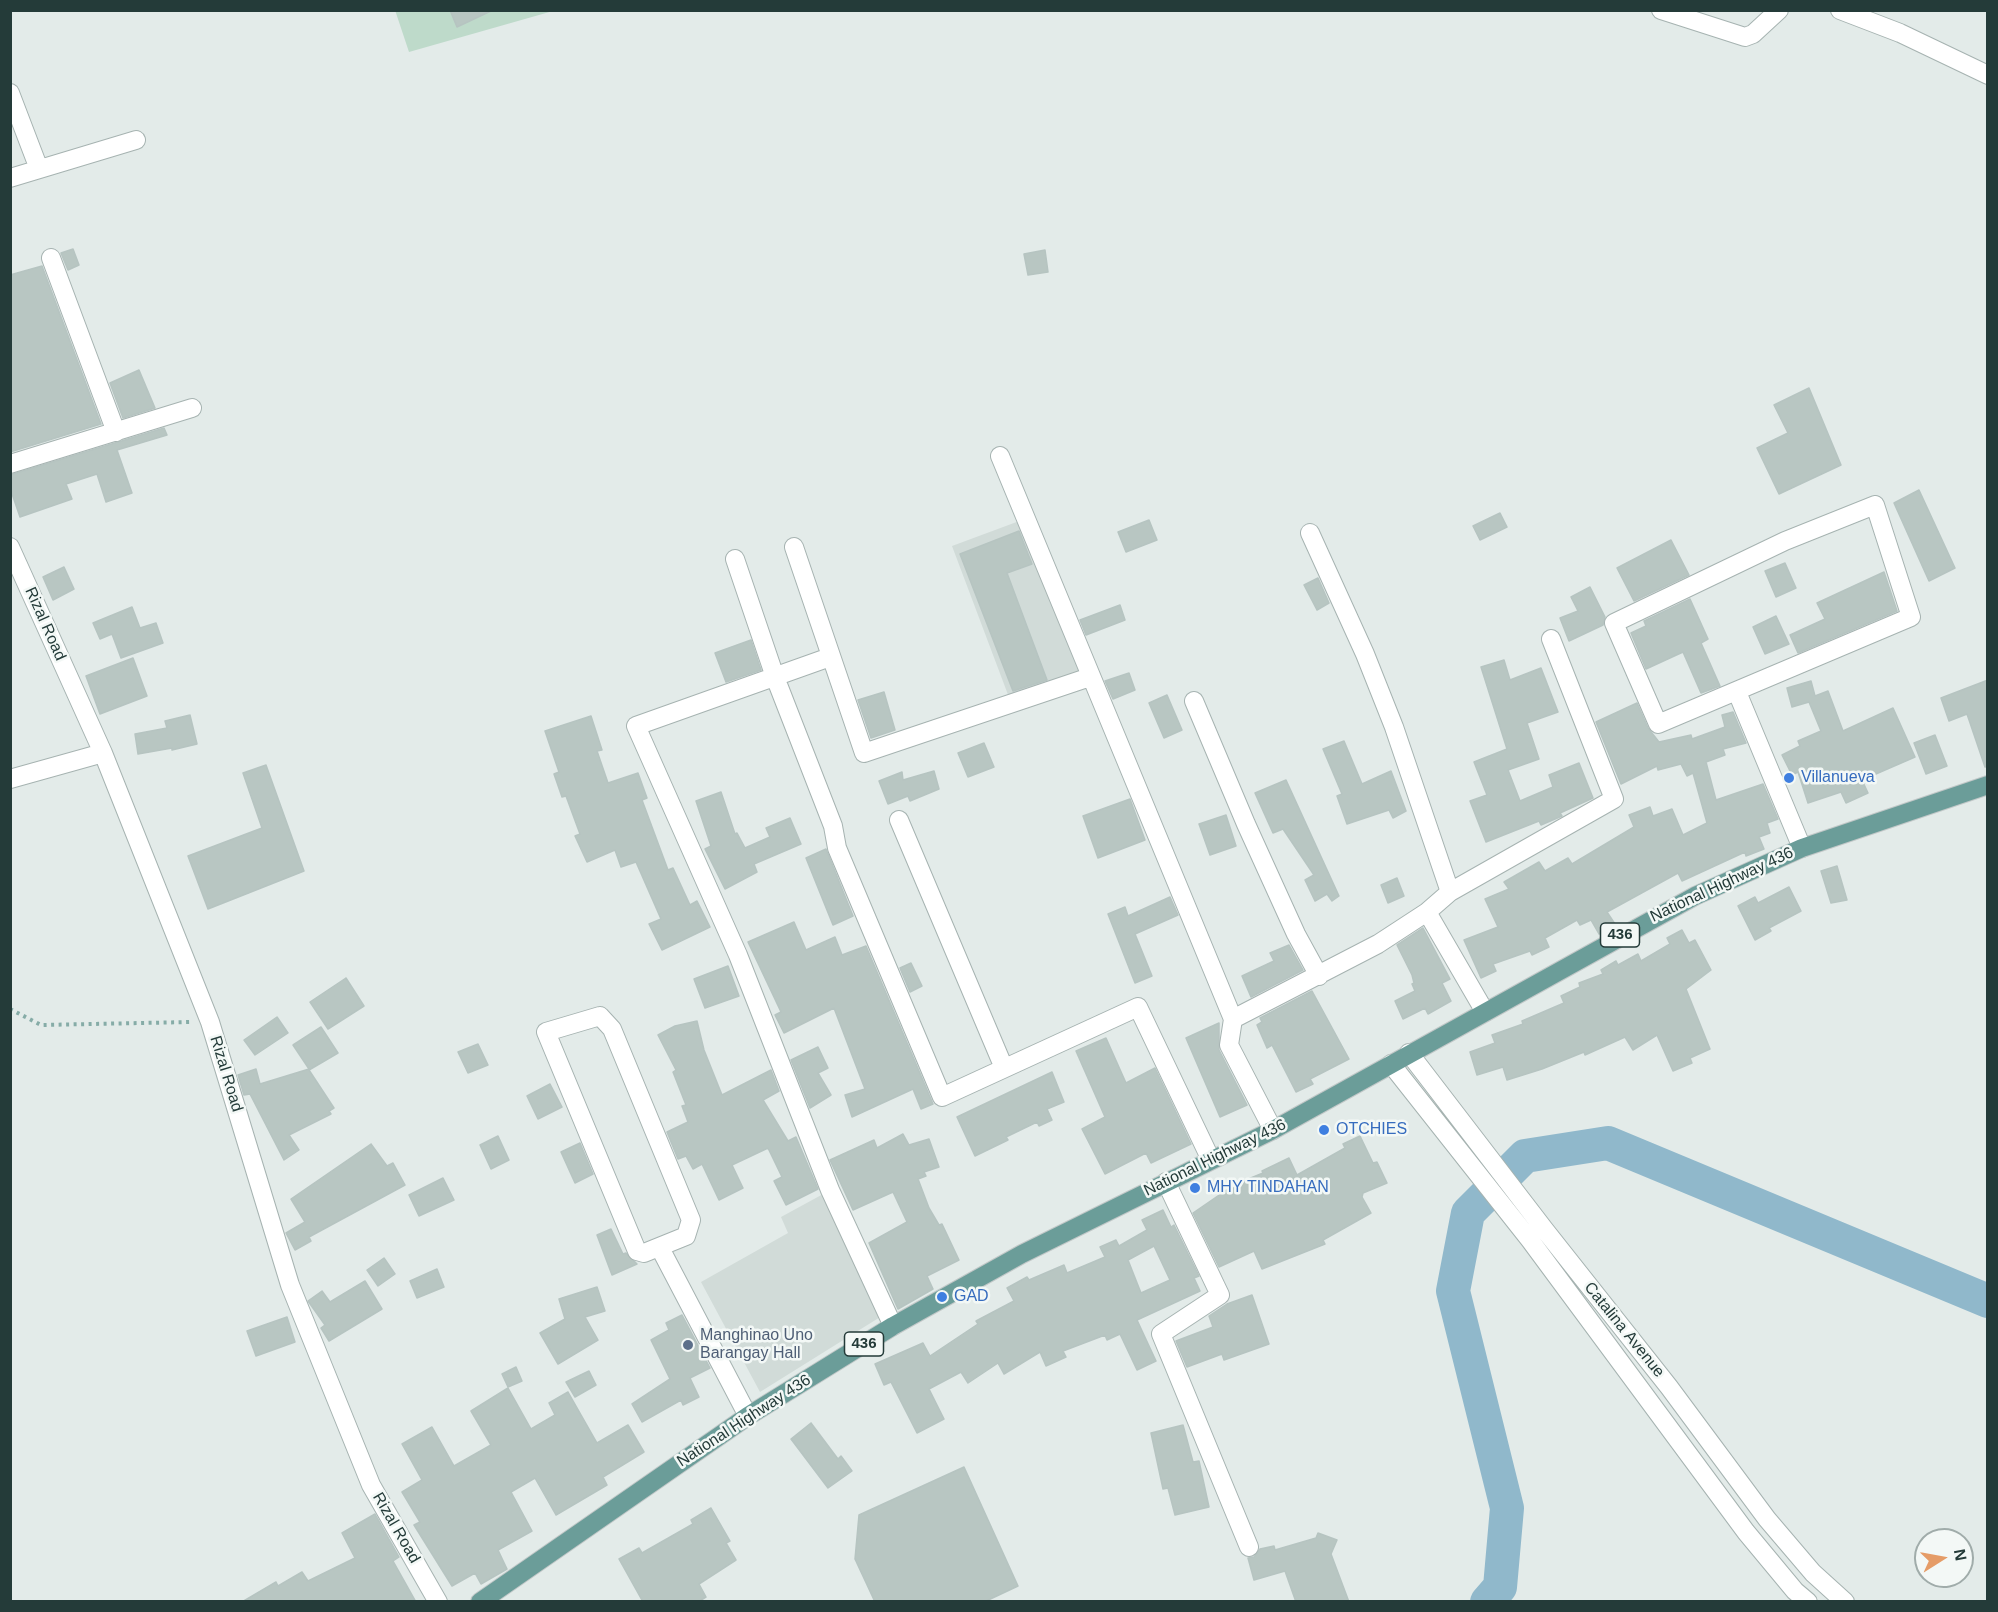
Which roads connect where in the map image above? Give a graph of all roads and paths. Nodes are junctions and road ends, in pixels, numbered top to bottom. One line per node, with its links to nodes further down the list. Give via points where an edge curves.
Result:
1 (1661, 10): 2 (street, via 1745,37)
2 (1779, 10)
3 (1840, 10): 4 (street, via 1900,33)
4 (1988, 75)
5 (10, 93): 7 (street)
6 (136, 140): 7 (street)
7 (39, 169): 8 (street)
8 (10, 178)
9 (51, 258): 11 (street)
10 (192, 408): 11 (street)
11 (116, 432): 13 (street)
12 (1000, 456): 20 (street)
13 (10, 464)
14 (1310, 533): 29 (street, via 1394,727)
15 (10, 547): 24 (street, Rizal Road)
16 (794, 547): 19 (street)
17 (735, 559): 21 (street)
18 (1551, 639): 29 (street, via 1614,799)
19 (830, 657): 20 (street, via 864,753); 21 (street)
20 (1090, 676): 34 (street)
21 (775, 677): 38 (street, via 833,826 837,848 942,1097); 44 (street, via 636,726 738,955 830,1190)
22 (1737, 692): 22 (street, via 1911,617 1875,505 1785,541 1614,623 1658,724); 28 (street)
23 (1194, 701): 31 (street, via 1246,824)
24 (103, 753): 25 (street); 35 (street, Rizal Road)
25 (10, 779)
26 (1988, 785): 28 (main road, National Highway 436 / 436)
27 (898, 820): 38 (street)
28 (1802, 848): 33 (main road, National Highway 436 / 436, via 1655,916)
29 (1450, 892): 30 (street)
30 (1427, 912): 31 (street); 33 (street)
31 (1318, 976): 34 (street)
32 (10, 1009): 35 (path, via 40,1025)
33 (1485, 1012): 36 (main road, National Highway 436 / 436)
34 (1233, 1019): 39 (street, via 1229,1045)
35 (210, 1022): 49 (street, Rizal Road, via 290,1285 371,1485)
36 (1409, 1053): 37 (main road, National Highway 436 / 436); 42 (street, Catalina Avenue)
37 (1391, 1064): 39 (main road, National Highway 436 / 436); 42 (street, Catalina Avenue)
38 (1004, 1068): 40 (street, via 1138,1007)
39 (1273, 1130): 40 (main road, National Highway 436 / 436)
40 (1211, 1160): 41 (main road, National Highway 436 / 436)
41 (1166, 1182): 44 (main road, National Highway 436 / 436, via 1022,1254); 46 (street, via 1220,1295 1161,1334)
42 (1537, 1235): 47 (street, Catalina Avenue, via 1669,1387 1767,1519); 48 (street, Catalina Avenue, via 1725,1504)
43 (660, 1248): 43 (street, via 686,1236 691,1220 612,1029 600,1016 546,1032 637,1251); 45 (street)
44 (893, 1326): 45 (main road, National Highway 436 / 436)
45 (748, 1416): 50 (main road, National Highway 436 / 436)
46 (1249, 1547)
47 (1813, 1573): 48 (street); 51 (street, Catalina Avenue)
48 (1796, 1598)
49 (438, 1602)
50 (480, 1602)
51 (1845, 1602)

